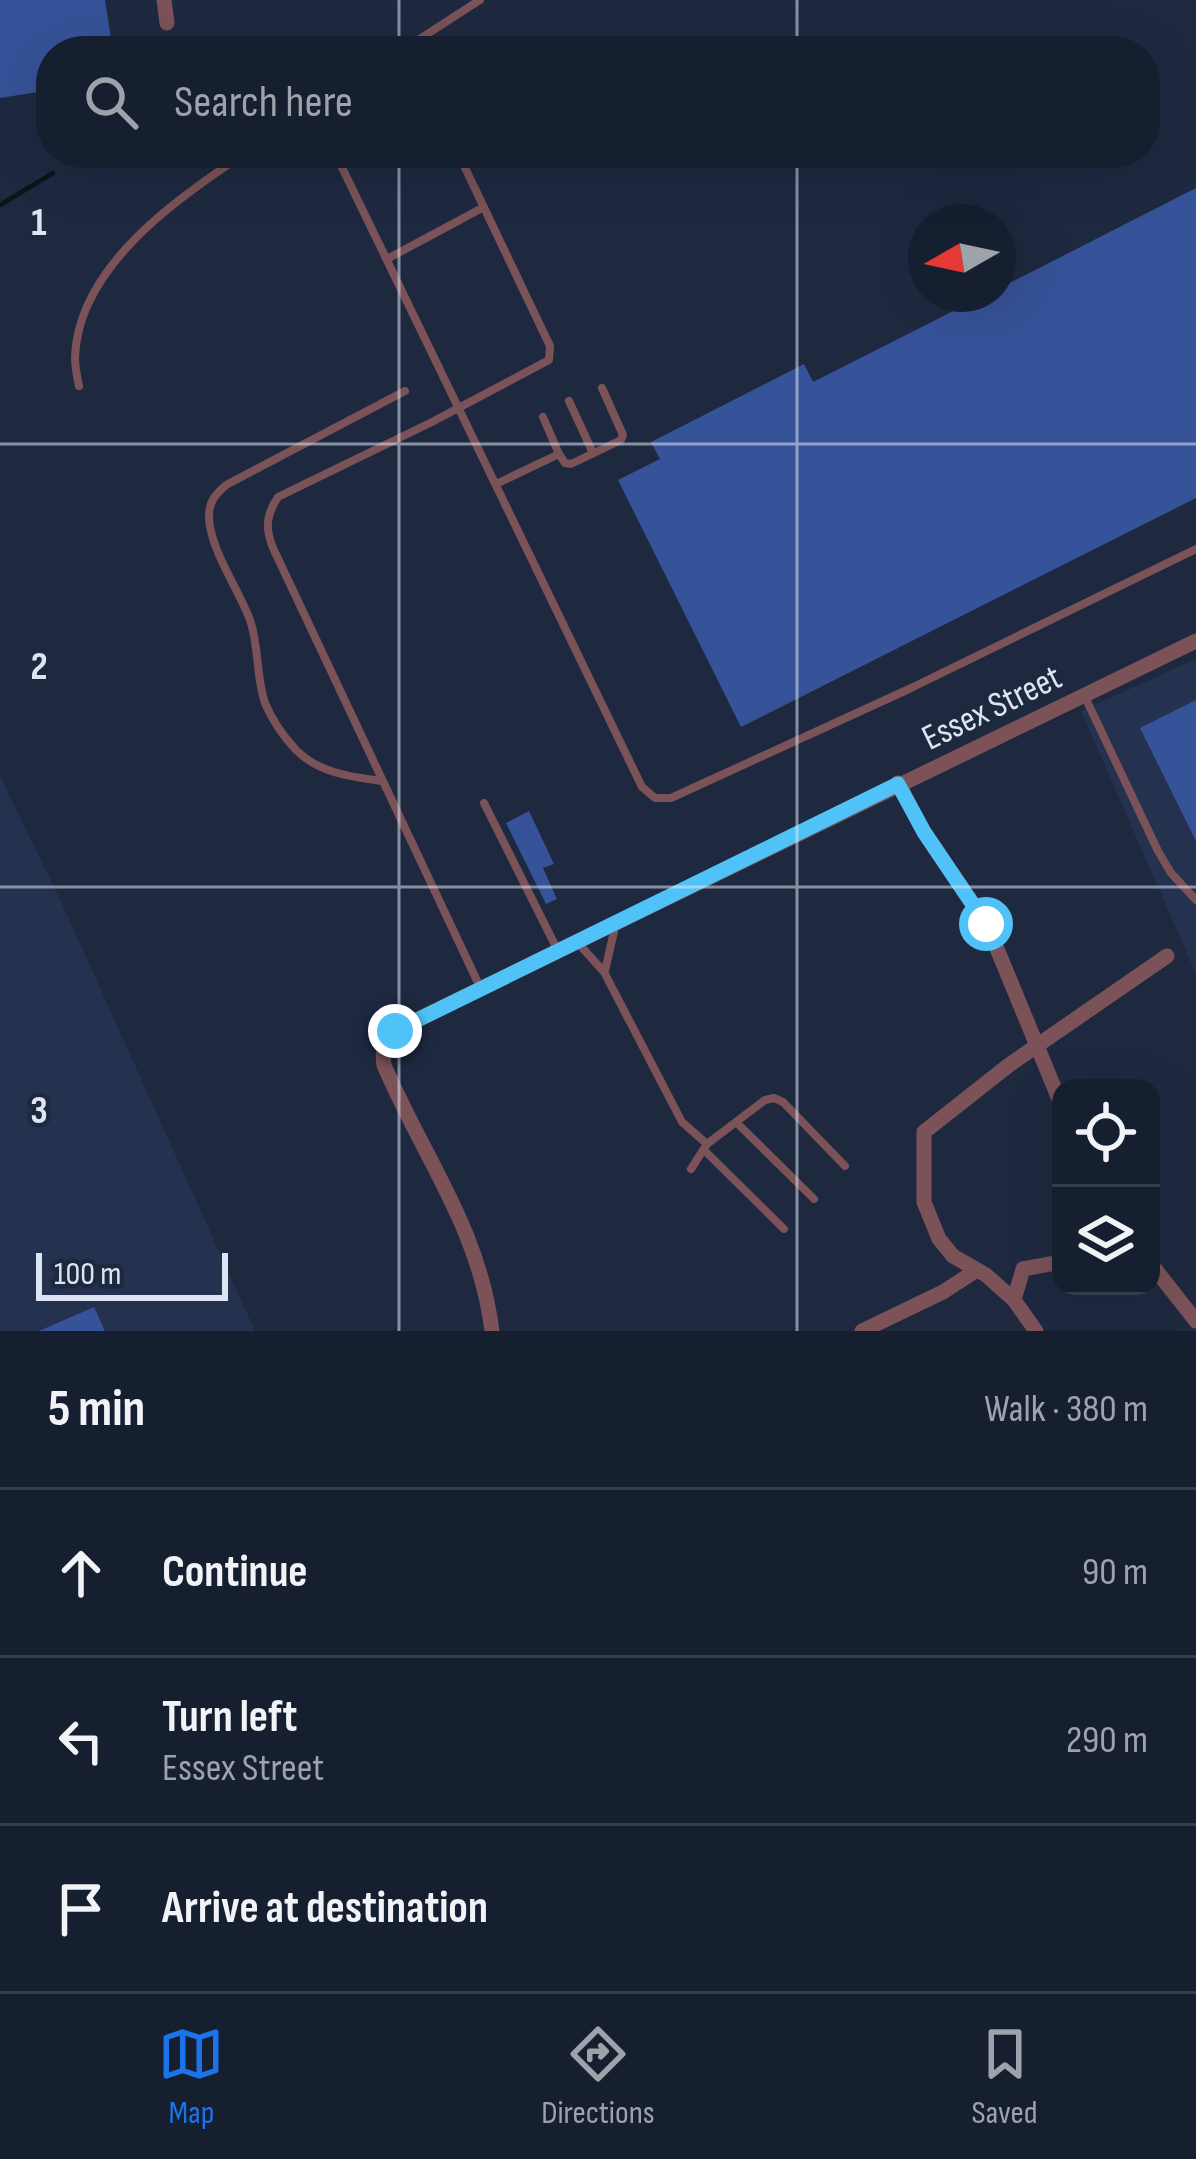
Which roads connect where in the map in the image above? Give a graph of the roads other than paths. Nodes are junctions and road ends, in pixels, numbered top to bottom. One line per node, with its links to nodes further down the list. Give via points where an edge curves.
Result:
1 (164, 0): 3 (street)
2 (480, 0): 4 (lane)
3 (167, 23)
4 (424, 36)
5 (226, 168): 10 (lane, via 147,226 112,267 85,310 75,359)
6 (342, 168): 9 (lane)
7 (465, 168): 8 (lane)
8 (484, 207): 9 (lane); 14 (lane, via 551,354)
9 (388, 260): 14 (lane)
10 (79, 386)
11 (602, 388): 16 (lane, via 623,434)
12 (405, 391): 22 (lane, via 226,485 209,506 208,523 251,622 264,701 278,728 325,769)
13 (569, 401): 16 (lane)
14 (458, 409): 18 (lane); 22 (lane, via 278,497 267,516 273,548)
15 (543, 417): 17 (lane)
16 (593, 453): 17 (lane, via 568,464)
17 (559, 454): 18 (lane)
18 (496, 484): 19 (lane, via 642,787 661,800)
19 (1196, 549)
20 (1196, 641): 21 (street, Essex Street)
21 (1084, 694): 23 (street, Essex Street); 25 (lane, via 1158,851)
22 (383, 781): 31 (lane)
23 (898, 784): 26 (street, Essex Street); 32 (street, via 993,939)
24 (484, 803): 28 (lane)
25 (1196, 900)
26 (615, 924): 27 (street, Essex Street); 30 (lane)
27 (577, 942): 28 (street, Essex Street); 30 (lane)
28 (558, 951): 31 (street, Essex Street)
29 (1167, 956): 32 (street)
30 (604, 972): 35 (lane, via 682,1122)
31 (480, 989): 49 (street, Essex Street, via 395,1031 382,1057 466,1230)
32 (1035, 1046): 33 (street); 40 (street, via 924,1132 924,1202 943,1247)
33 (1052, 1084)
34 (736, 1122): 35 (lane); 36 (lane, via 774,1098); 38 (lane)
35 (705, 1146): 37 (lane); 39 (lane)
36 (845, 1166)
37 (691, 1169)
38 (814, 1198)
39 (784, 1229)
40 (962, 1261): 43 (street); 45 (street)
41 (1052, 1264): 42 (street)
42 (1023, 1269): 43 (street); 46 (street)
43 (982, 1272): 45 (street); 46 (street)
44 (1160, 1275): 47 (street)
45 (943, 1292): 48 (street)
46 (1014, 1300): 51 (street)
47 (1196, 1321)
48 (885, 1327): 50 (street)
49 (492, 1331)
50 (862, 1331)
51 (1036, 1331)

